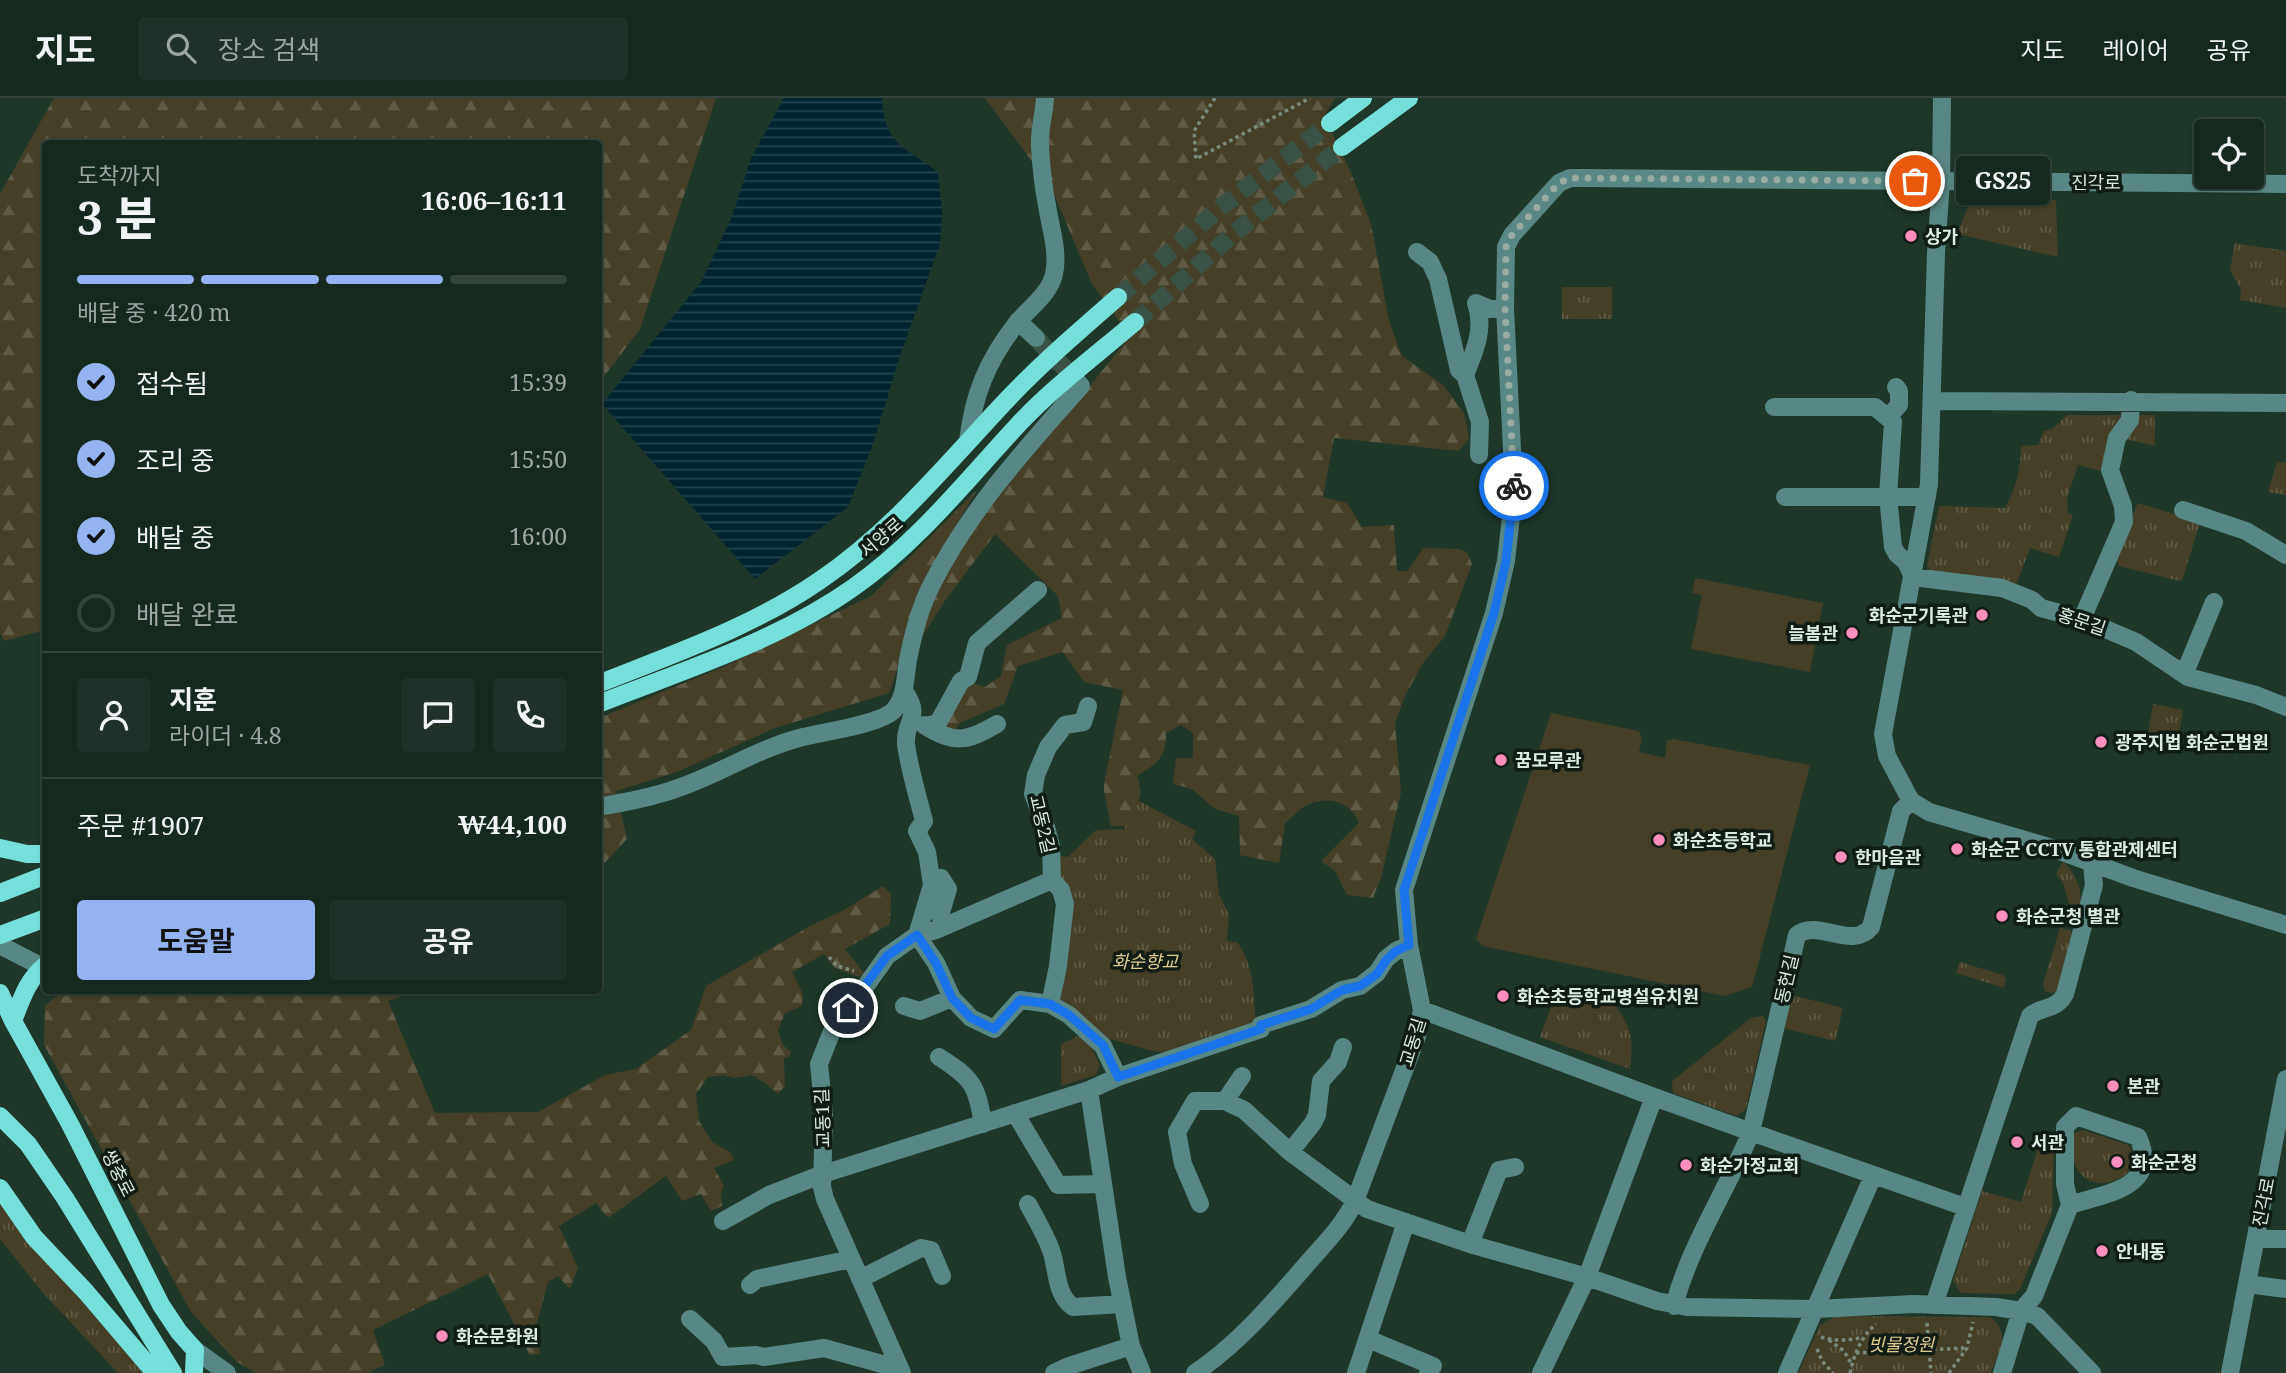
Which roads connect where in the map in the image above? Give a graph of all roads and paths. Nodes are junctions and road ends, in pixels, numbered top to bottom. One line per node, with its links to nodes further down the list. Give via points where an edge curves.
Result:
1 (1045, 98): 15 (street, via 1040,144 1054,240 1054,275 1040,299)
2 (1215, 98): 3 (path, via 1194,131 1196,159)
3 (1310, 98)
4 (1363, 98): 7 (main road)
5 (1409, 98): 8 (main road)
6 (1942, 98): 10 (street)
7 (1330, 123)
8 (1342, 148)
9 (1654, 178): 10 (street, 진각로); 14 (street, 교동길, via 1570,178 1559,183 1506,247)
10 (1941, 181): 11 (street, 진각로); 22 (street)
11 (2286, 184)
12 (1417, 252): 18 (street, via 1430,262 1438,279 1459,370)
13 (1118, 297): 26 (main road, 서양로, via 1045,361)
14 (1505, 308): 18 (street, via 1490,309 1476,303 1480,322); 60 (street, 교동길, via 1514,490 1506,561 1494,613 1407,876 1404,904)
15 (1018, 321): 17 (street); 26 (street, via 979,385)
16 (1135, 322): 40 (main road, 서양로, via 1018,425 899,552 853,588 762,638)
17 (1036, 338)
18 (1465, 375): 27 (street, via 1480,422)
19 (1074, 378): 39 (street, via 1081,386 971,516 931,585 917,624)
20 (1896, 387): 25 (street, via 1899,405)
21 (2131, 400): 22 (street); 23 (street); 36 (street, via 2130,420 2117,438 2110,470 2123,506 2123,522)
22 (1932, 401): 30 (street)
23 (2286, 402)
24 (1774, 407): 25 (street, via 1875,407)
25 (1888, 417): 28 (street, via 1893,427)
26 (968, 442): 38 (main road, 서양로, via 906,509 819,581 728,631)
27 (1479, 455)
28 (1888, 496): 29 (street); 30 (street); 33 (street, via 1893,547)
29 (1785, 497)
30 (1927, 497): 33 (street)
31 (2183, 510): 32 (street, via 2246,531)
32 (2286, 555)
33 (1913, 577): 36 (street, 홍문길, via 2002,588 2040,608); 45 (street, via 1883,734 1887,756)
34 (1038, 590): 43 (street, via 976,643 968,677 961,681 938,723)
35 (2214, 602): 37 (street, via 2188,665)
36 (2082, 619): 37 (street, 홍문길, via 2136,642)
37 (2180, 672): 42 (street, 홍문길)
38 (602, 682)
39 (904, 691): 43 (street); 46 (street, via 894,711 876,720 763,749 682,787)
40 (602, 702)
41 (1088, 706): 51 (street, 교동2길, via 1083,722 1065,725 1048,747 1036,775 1033,794 1051,846)
42 (2286, 707)
43 (919, 722): 44 (street, via 957,740); 52 (street, via 906,742 924,821 917,831 927,852)
44 (998, 724)
45 (1911, 802): 49 (street, via 1929,812); 80 (street, 동헌길, via 1902,811 1865,934 1856,937 1805,930 1797,935)
46 (602, 806)
47 (0, 848): 48 (main road)
48 (42, 855)
49 (2092, 864): 56 (street); 91 (street, via 2094,885 2065,994 2054,1006 2030,1016)
50 (42, 877): 53 (main road)
51 (1052, 880): 58 (street, 교동1길); 65 (street, 교동2길, via 1065,904)
52 (932, 882): 54 (street, via 941,878 948,889); 58 (street)
53 (0, 893)
54 (940, 916)
55 (42, 920): 57 (main road)
56 (2286, 925)
57 (0, 935)
58 (917, 935): 64 (street); 83 (street, 교동1길, via 887,956 836,1021 826,1042 819,1064)
59 (0, 945): 61 (street)
60 (1409, 945): 67 (street, 교동길); 72 (street, via 1396,951 1360,986 1342,990 1311,1009)
61 (42, 966)
62 (42, 969): 68 (main road, via 23,995)
63 (0, 993): 68 (main road, 쌍충로)
64 (952, 998): 65 (street, via 971,1018 994,1029 1020,1000); 66 (street, via 920,1011)
65 (1050, 1004): 72 (street, via 1103,1045)
66 (904, 1006)
67 (1422, 1010): 75 (street); 87 (street, 교동길, via 1417,1036)
68 (13, 1021): 119 (main road, 쌍충로, via 162,1305)
69 (1343, 1047): 81 (street, via 1338,1062 1321,1081 1313,1123)
70 (939, 1057): 79 (street, via 968,1077 979,1098)
71 (1242, 1076): 76 (street)
72 (1118, 1077): 74 (street)
73 (2285, 1087): 94 (street, 진각로)
74 (1089, 1090): 77 (street); 85 (street)
75 (1654, 1097): 80 (street); 99 (street)
76 (1225, 1101): 81 (street, via 1244,1110); 89 (street, via 1195,1101 1177,1132)
77 (1015, 1113): 79 (street); 85 (street, via 1059,1185)
78 (0, 1116): 126 (main road, via 28,1144)
79 (983, 1124): 83 (street)
80 (1751, 1132): 84 (street); 105 (street, via 1698,1242)
81 (1290, 1152): 87 (street)
82 (1515, 1167): 96 (street, via 1499,1170)
83 (823, 1174): 92 (street, via 769,1195); 97 (street, 교동1길, via 825,1199)
84 (1873, 1176): 91 (street); 106 (street)
85 (1102, 1185): 104 (street)
86 (0, 1188): 125 (main road, via 34,1237)
87 (1355, 1201): 93 (street); 131 (street, 교동길, via 1338,1229 1278,1298 1222,1354)
88 (1028, 1203): 104 (street, via 1051,1251 1060,1293 1067,1303 1073,1307)
89 (1200, 1204)
90 (2070, 1205): 90 (street, via 2065,1184 2065,1127 2076,1116 2138,1137 2144,1149 2138,1177 2111,1194); 107 (street, via 2034,1296)
91 (1965, 1207): 108 (street)
92 (723, 1221)
93 (1405, 1222): 96 (street); 114 (street)
94 (2256, 1239): 95 (street); 101 (street, 진각로)
95 (2286, 1239)
96 (1471, 1244): 99 (street)
97 (851, 1259): 100 (street, 교동1길); 102 (street, via 757,1279)
98 (942, 1276): 100 (street, via 931,1250 921,1248)
99 (1587, 1276): 105 (street); 133 (street)
100 (860, 1279): 124 (street, 교동1길)
101 (2247, 1283): 103 (street); 141 (street, 진각로)
102 (750, 1285)
103 (2286, 1289)
104 (1122, 1304): 116 (street)
105 (1674, 1306): 106 (street)
106 (1816, 1309): 108 (street, via 1871,1305); 134 (street)
107 (2021, 1311): 108 (street, via 1996,1307); 139 (street); 140 (street, via 2037,1316)
108 (1930, 1312): 120 (path)
109 (690, 1319): 124 (street, via 714,1341 723,1357 764,1357 824,1348)
110 (1870, 1319): 113 (path, via 1881,1319)
111 (1962, 1320): 118 (path, via 1974,1320)
112 (1820, 1336): 115 (path)
113 (1864, 1336): 115 (path); 121 (path)
114 (1368, 1339): 123 (street); 132 (street)
115 (1828, 1339): 122 (path, via 1844,1351)
116 (1131, 1346): 129 (street); 130 (street)
117 (1816, 1347): 135 (path)
118 (1967, 1348): 120 (path); 138 (path)
119 (195, 1350): 127 (main road); 128 (street)
120 (1929, 1350): 121 (path); 137 (path)
121 (1856, 1353): 122 (path)
122 (1852, 1365): 136 (path)
123 (1430, 1370)
124 (901, 1371)
125 (155, 1373)
126 (173, 1373)
127 (194, 1373)
128 (227, 1373)
129 (1054, 1373)
130 (1142, 1373)
131 (1195, 1373)
132 (1356, 1373)
133 (1541, 1373)
134 (1787, 1373)
135 (1833, 1373)
136 (1850, 1373)
137 (1931, 1373)
138 (1949, 1373)
139 (2002, 1373)
140 (2092, 1373)
141 (2230, 1373)

